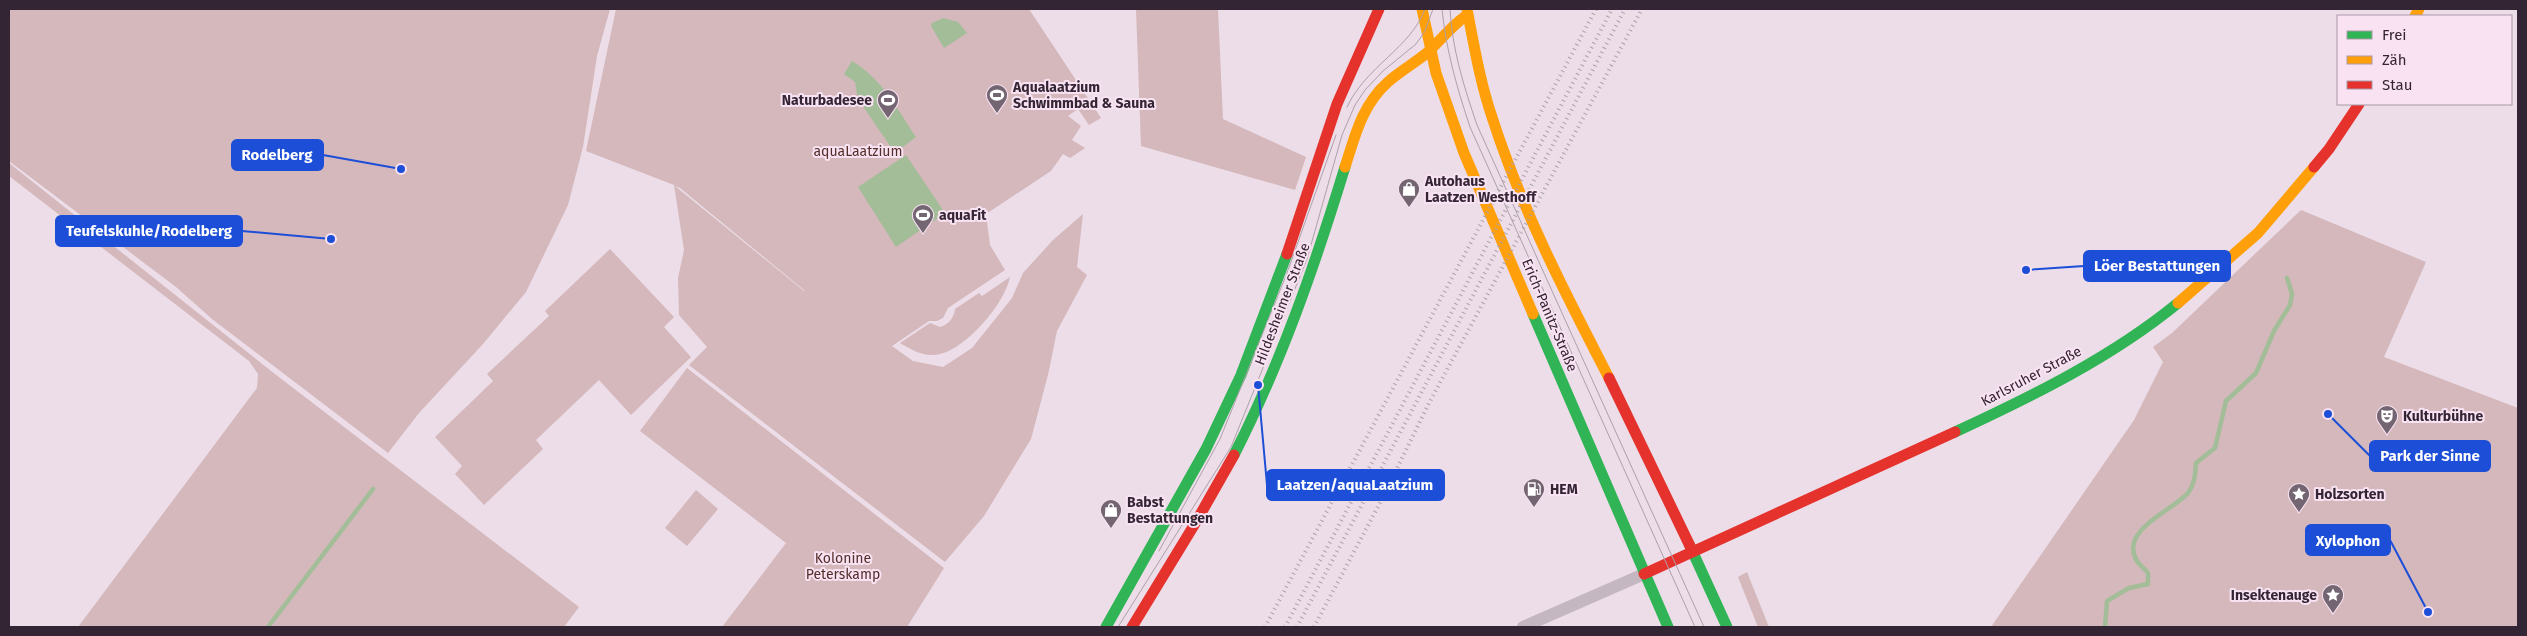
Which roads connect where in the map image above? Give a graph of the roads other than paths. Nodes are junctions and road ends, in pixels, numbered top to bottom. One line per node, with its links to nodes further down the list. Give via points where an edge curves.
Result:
1 (1379, 9): 8 (main road, Hildesheimer Straße, via 1336,104 1289,250 1241,375 1206,450)
2 (1422, 9): 4 (main road, Erich-Panitz-Straße)
3 (1467, 12): 4 (main road, Hildesheimer Straße); 6 (main road, Erich-Panitz-Straße, via 1472,51 1498,139 1544,246)
4 (1429, 51): 7 (main road, Erich-Panitz-Straße, via 1464,153); 9 (main road, Hildesheimer Straße, via 1387,82 1360,119 1313,268 1254,413 1213,494)
5 (2358, 105): 6 (main road, Karlsruher Straße, via 2329,149 2258,233 2159,319 2022,401)
6 (1693, 551): 7 (main road, Karlsruher Straße); 12 (main road, Erich-Panitz-Straße)
7 (1644, 574): 10 (street); 11 (main road, Erich-Panitz-Straße)
8 (1106, 627)
9 (1132, 627)
10 (1523, 627)
11 (1668, 627)
12 (1726, 627)

